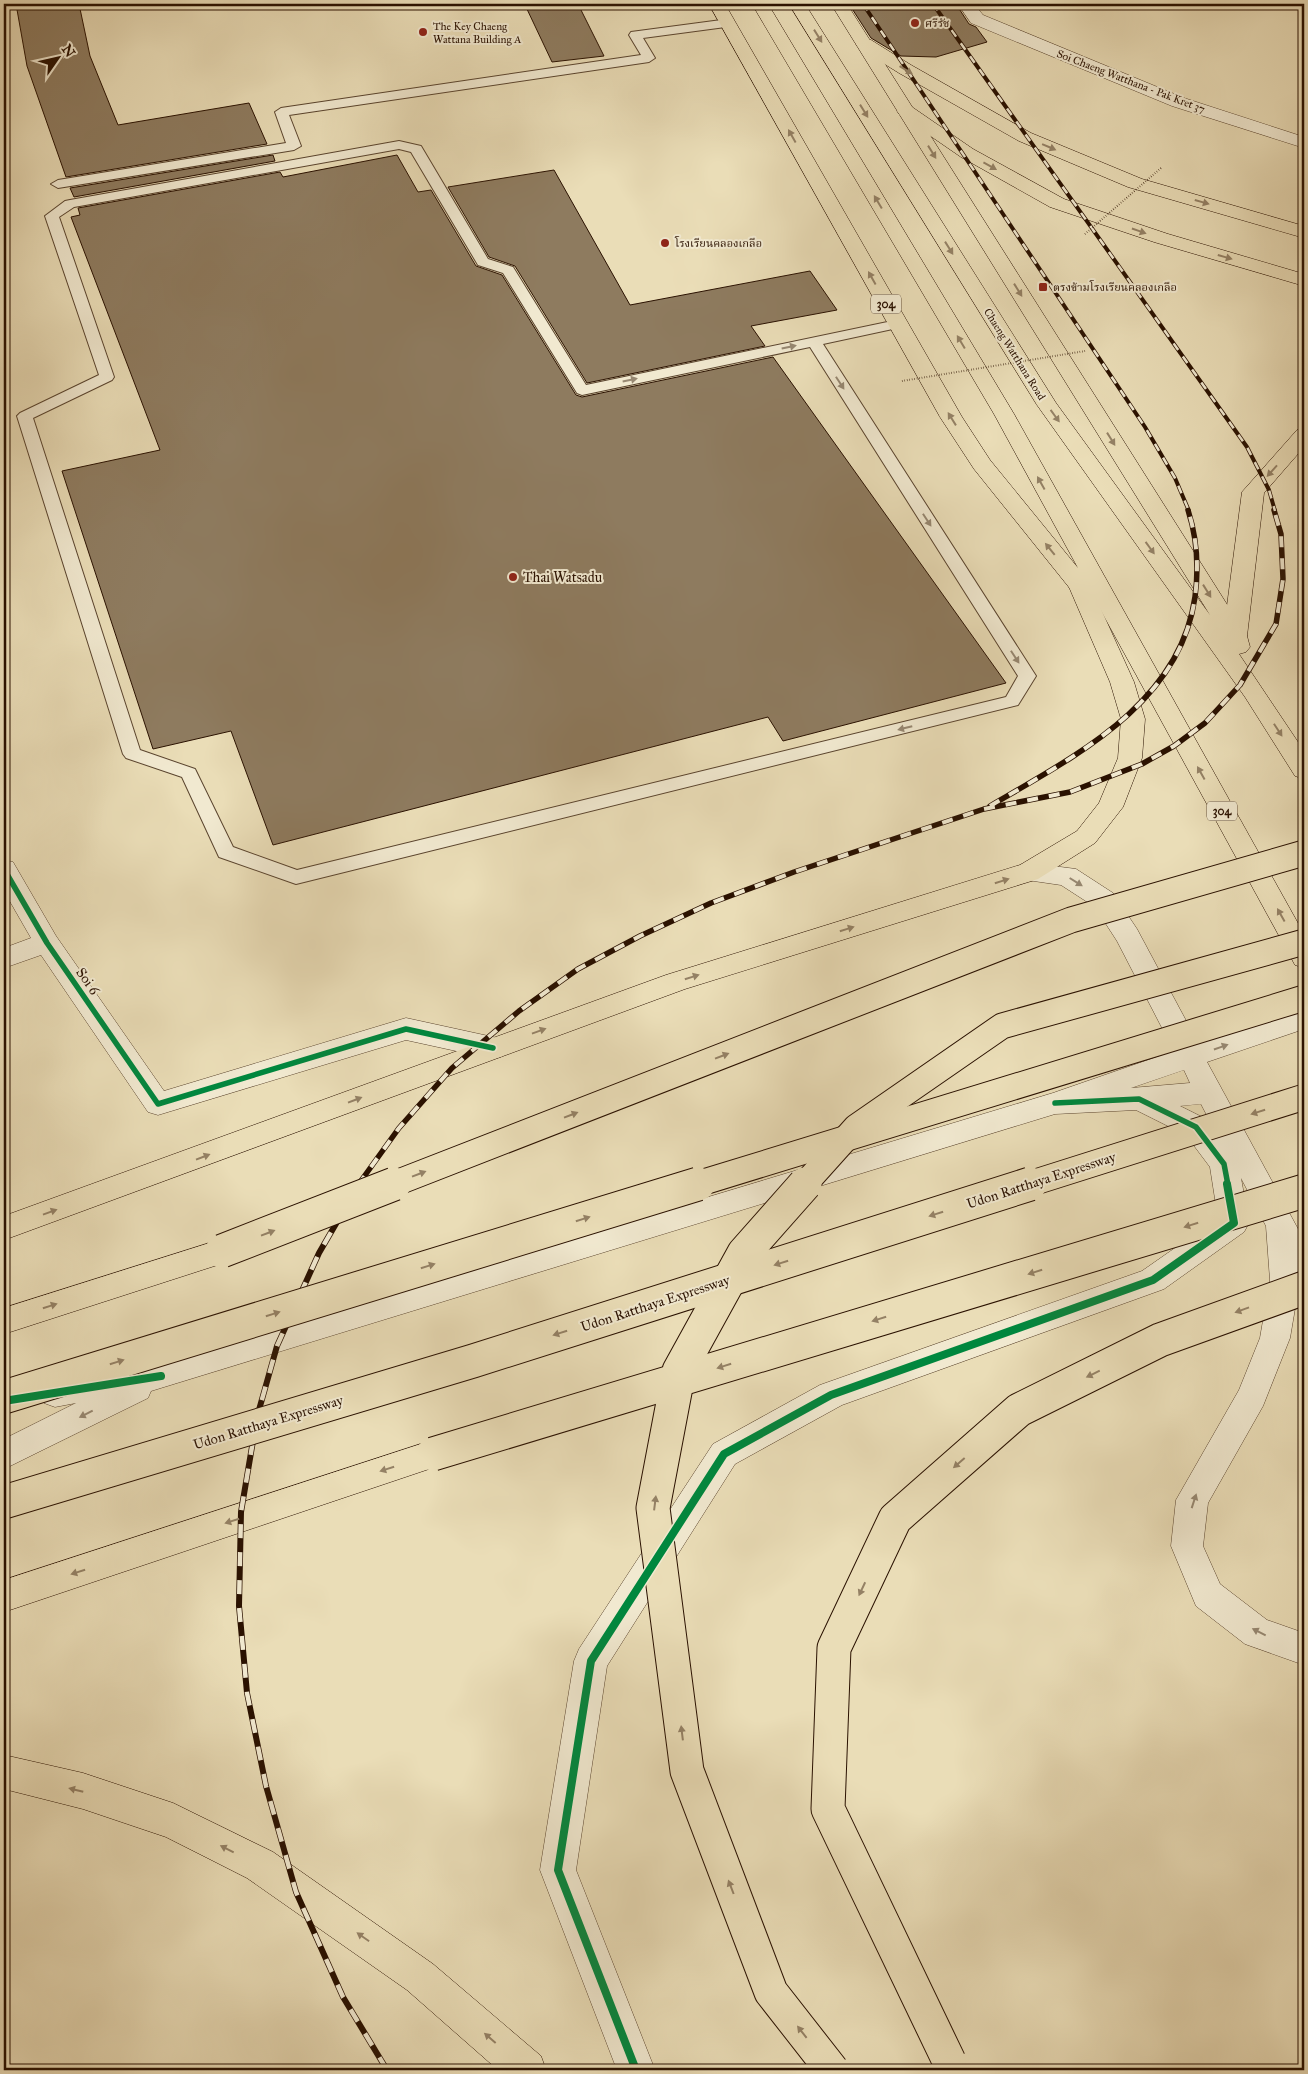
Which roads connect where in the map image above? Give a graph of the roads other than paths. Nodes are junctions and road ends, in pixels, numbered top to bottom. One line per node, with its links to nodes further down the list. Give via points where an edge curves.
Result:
1 (717, 4): 6 (main road, 304)
2 (760, 4): 18 (main road, one-way to 2, via 1004,414)
3 (797, 4): 19 (main road, Chaeng Watthana Road, one-way to 19, via 1047,405)
4 (839, 4): 7 (main road, Chaeng Watthana Road)
5 (966, 4): 9 (street, Soi Chaeng Watthana - Pak Kret 37, via 977,19 1178,102)
6 (729, 23): 10 (lane, via 635,36 650,58 281,112 294,146); 13 (main road, 304, one-way to 6)
7 (865, 44): 8 (main road, Chaeng Watthana Road); 11 (main road, one-way to 11, via 1025,137 1135,183)
8 (906, 110): 12 (main road, one-way to 12, via 967,152 1057,203); 17 (main road, Chaeng Watthana Road, one-way to 17)
9 (1301, 139)
10 (58, 184)
11 (1304, 232)
12 (1304, 280)
13 (897, 324): 14 (lane); 16 (main road, 304, one-way to 13, via 982,464)
14 (814, 342): 14 (lane, one-way to 14, via 1027,676 1012,701 296,877 226,852 189,773 132,754 25,416 107,377 52,216 70,204 400,145 416,149 483,262 508,270 582,390)
15 (1304, 434): 17 (main road, one-way to 17, via 1253,492)
16 (1080, 587): 18 (main road, 304); 23 (main road, via 1124,692 1132,720 1130,758 1110,807 1086,837)
17 (1235, 636): 19 (main road, Chaeng Watthana Road)
18 (1140, 664): 27 (main road, 304, one-way to 18)
19 (1253, 691): 20 (main road, Chaeng Watthana Road, one-way to 20)
20 (1304, 770)
21 (1304, 853): 40 (main road, one-way to 21, bridge, via 222,1251 1071,920)
22 (4, 869): 25 (street, Soi 6)
23 (1030, 872): 30 (main road, one-way to 23, via 676,982); 31 (street, one-way to 31, via 1067,876 1104,900 1128,936)
24 (1304, 942): 52 (main road, one-way to 24, bridge, via 771,1992 687,1771 653,1508 679,1371 744,1253 856,1127 1002,1026)
25 (47, 943): 26 (street); 30 (street, Soi 6, via 158,1104 406,1029)
26 (4, 958)
27 (1304, 958)
28 (1304, 998): 42 (main road, one-way to 28, bridge)
29 (1304, 1018): 31 (street, one-way to 29)
30 (493, 1048): 37 (main road, one-way to 30)
31 (1191, 1057): 32 (street); 33 (street)
32 (1140, 1086): 33 (street); 41 (street, via 1055,1103); 51 (street, via 1196,1127 1224,1164 1234,1223 1153,1280 831,1395 724,1454 591,1661 558,1870)
33 (1209, 1092): 36 (street)
34 (1304, 1097): 45 (main road, Udon Ratthaya Expressway, one-way to 45, bridge, via 473,1361)
35 (1304, 1191): 46 (main road, one-way to 46, bridge, via 433,1454)
36 (1282, 1225): 38 (street); 47 (street, one-way to 36, via 1257,1632 1208,1595 1187,1546 1192,1500 1252,1396 1275,1338 1285,1280)
37 (4, 1228)
38 (1304, 1268)
39 (1304, 1288): 49 (main road, one-way to 49, bridge, via 1160,1340 1019,1410 895,1519 834,1648 828,1809)
40 (4, 1322)
41 (161, 1376): 43 (street); 44 (street, one-way to 44)
42 (4, 1397)
43 (4, 1401)
44 (4, 1455)
45 (4, 1502)
46 (4, 1596)
47 (1304, 1648)
48 (4, 1772): 50 (main road, one-way to 48, via 420,1977 260,1865 173,1821 83,1791)
49 (956, 2066)
50 (527, 2070)
51 (636, 2070)
52 (832, 2070)

